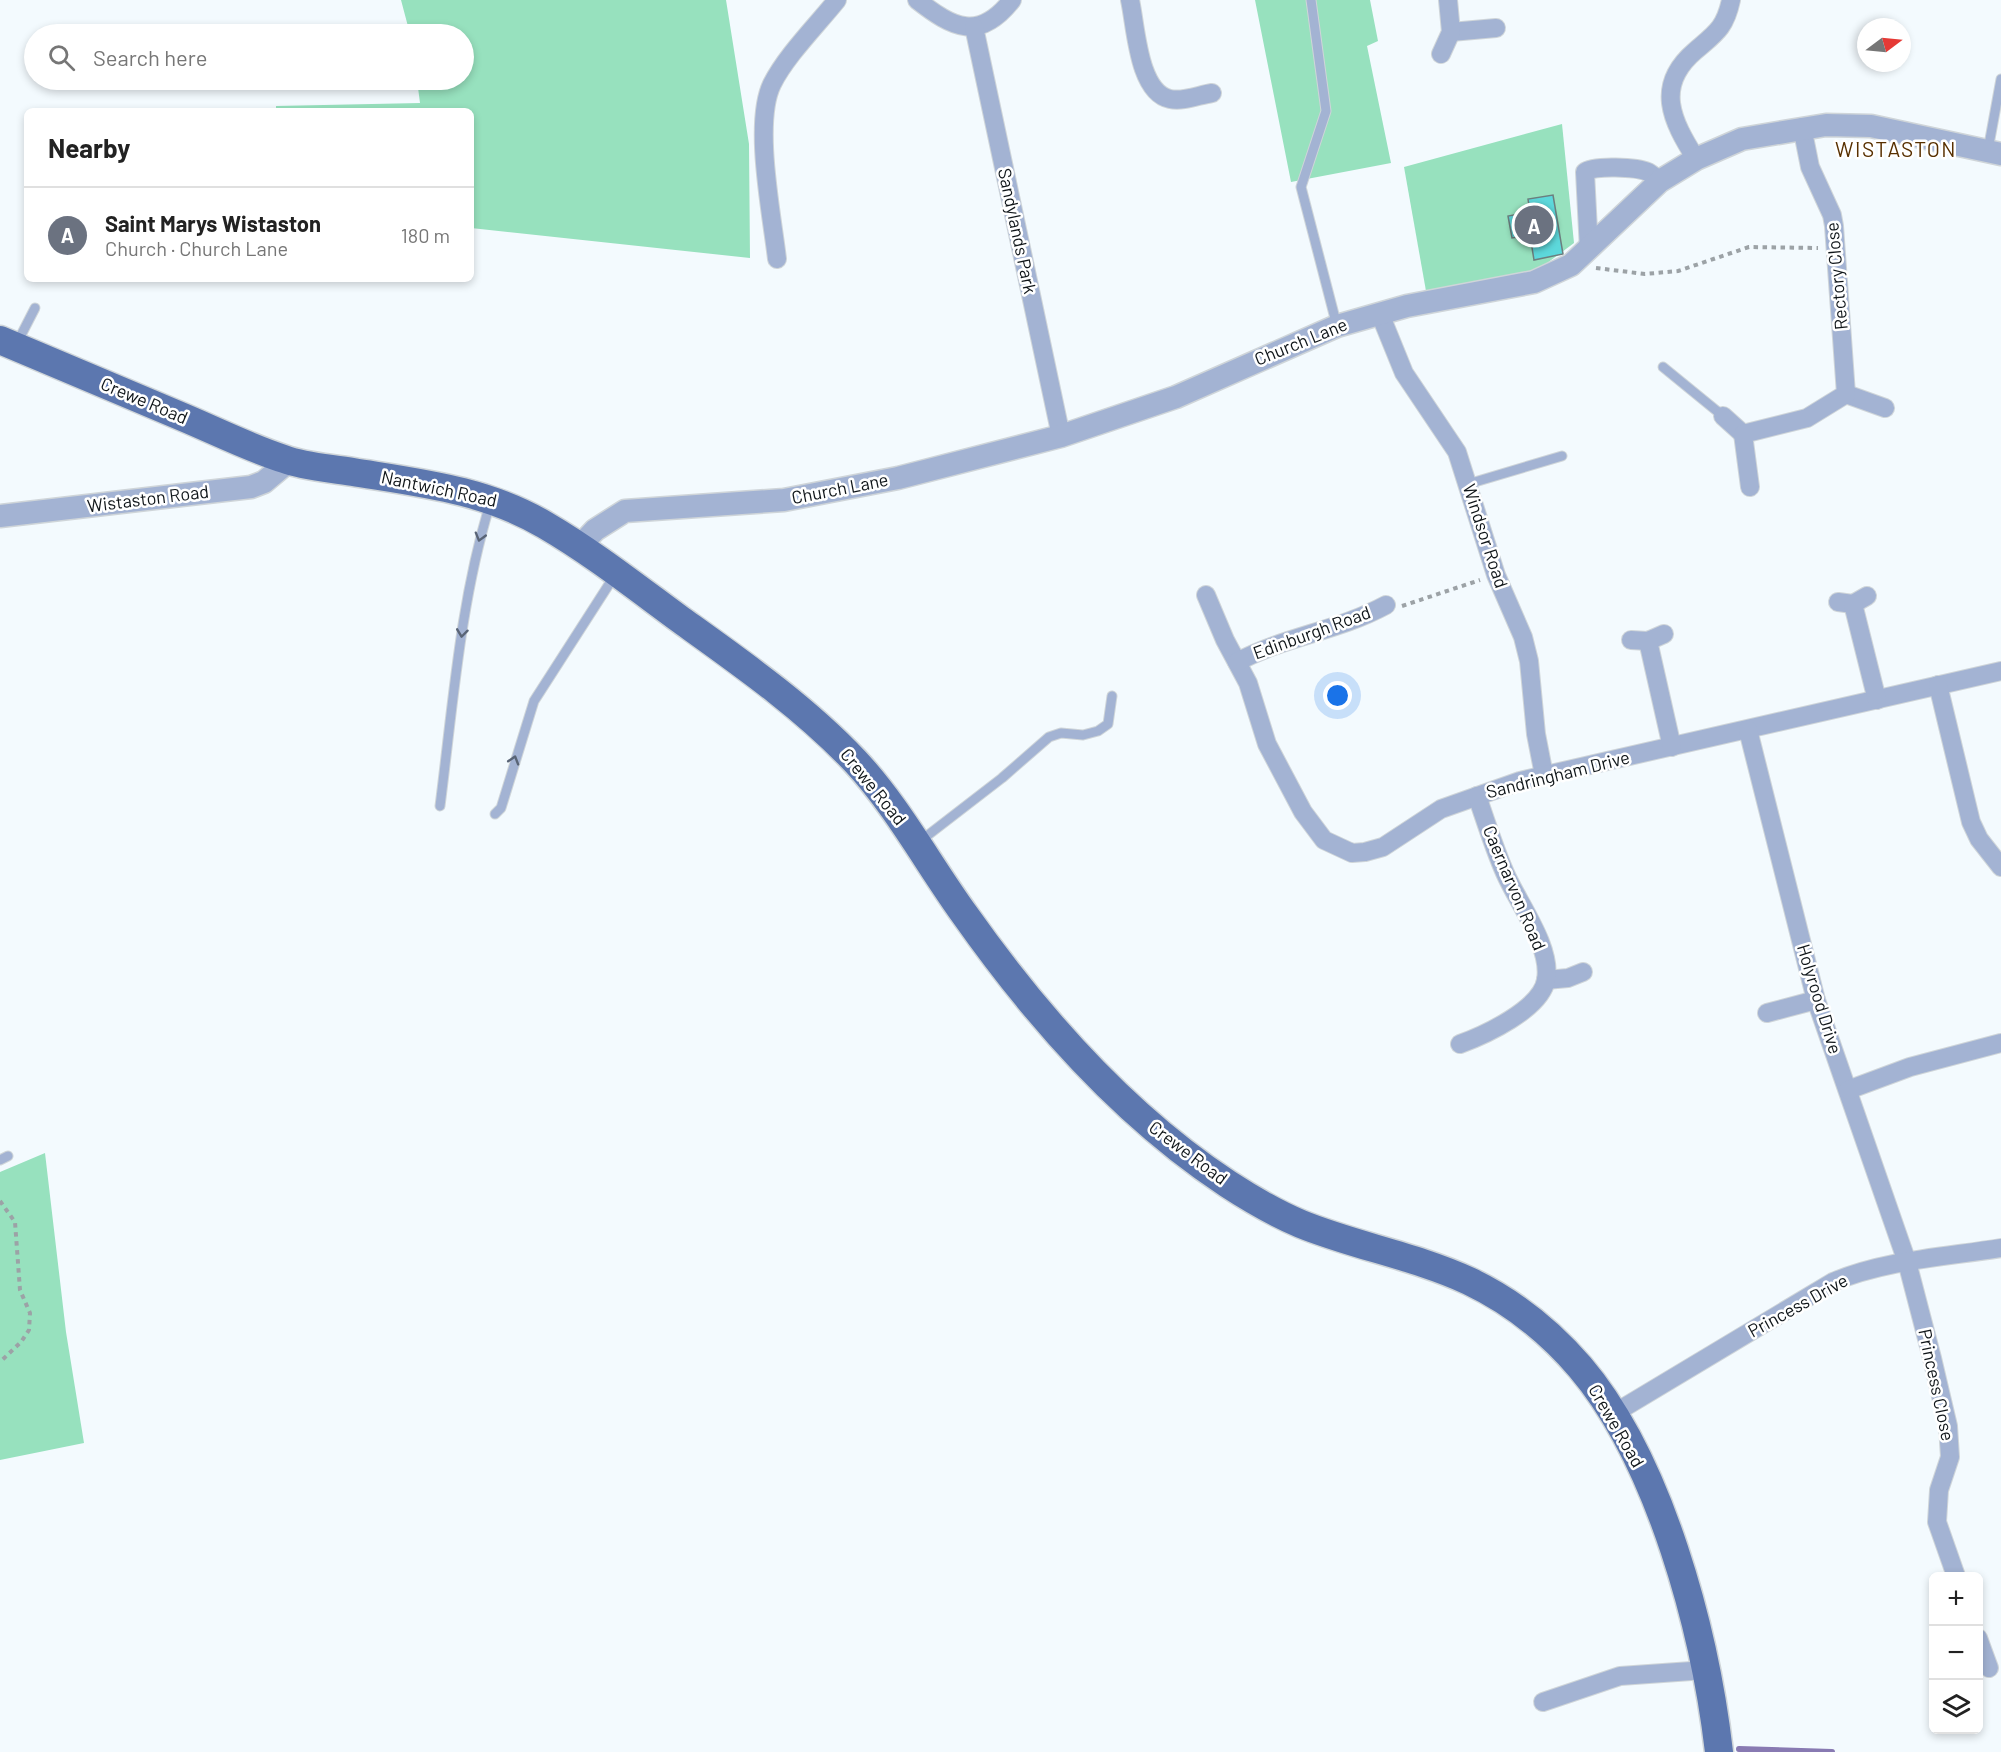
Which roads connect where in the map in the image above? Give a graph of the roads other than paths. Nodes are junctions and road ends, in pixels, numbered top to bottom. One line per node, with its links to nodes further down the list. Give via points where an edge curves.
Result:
1 (837, 0): 19 (street, via 776,76 766,100 765,152)
2 (917, 0): 8 (street, via 948,22)
3 (1012, 0): 8 (street, via 996,18)
4 (1130, 0): 13 (street, via 1145,74 1154,91 1176,100)
5 (1311, 0): 22 (lane, via 1326,111 1301,187)
6 (1448, 0): 10 (street)
7 (1731, 0): 16 (street, via 1719,32 1685,61 1672,82 1674,120)
8 (974, 27): 29 (street, Sandylands Park)
9 (1496, 28): 10 (street)
10 (1451, 32): 11 (street)
11 (1441, 54)
12 (2001, 79): 15 (lane)
13 (1212, 93)
14 (1802, 127): 15 (street, Church Lane, via 1870,126); 16 (street, Church Lane, via 1742,139); 25 (street, Rectory Close, via 1810,167 1832,214)
15 (1994, 152)
16 (1696, 159): 17 (street, Church Lane)
17 (1660, 181): 18 (street, Church Lane); 18 (street, via 1635,169 1594,168 1585,172)
18 (1589, 250): 21 (street, Church Lane, via 1572,265 1534,282)
19 (777, 259)
20 (35, 308): 23 (lane)
21 (1380, 314): 22 (street, Church Lane); 32 (street, Windsor Road, via 1404,373 1448,435)
22 (1337, 326): 29 (street, Church Lane, via 1176,397)
23 (7, 344): 31 (main road, Crewe Road)
24 (1663, 367): 27 (lane)
25 (1846, 394): 26 (street); 28 (street, via 1807,418)
26 (1885, 408)
27 (1723, 416): 28 (street)
28 (1743, 434): 33 (street)
29 (1060, 436): 36 (street, Church Lane, via 898,477 784,500 625,511 595,530)
30 (1562, 456): 32 (lane)
31 (289, 461): 34 (main road, Nantwich Road, via 438,485); 35 (street, Wistaston Road, via 264,482 251,487)
32 (1468, 484): 49 (street, Windsor Road, via 1496,574 1525,645)
33 (1750, 487)
34 (492, 499): 36 (main road, Nantwich Road); 51 (lane, one-way to 51, via 464,614)
35 (0, 516)
36 (580, 546): 37 (main road, Crewe Road)
37 (616, 573): 52 (lane, one-way to 37, via 501,808 534,701); 53 (main road, Crewe Road, via 828,734 858,764)
38 (1206, 595): 42 (street, Sandringham Drive)
39 (1853, 601): 46 (street)
40 (1386, 605): 42 (street, Edinburgh Road, via 1344,626 1264,647)
41 (1664, 634): 48 (street, via 1639,640)
42 (1237, 662): 50 (street, Sandringham Drive, via 1267,744 1303,812 1324,840 1337,848 1352,853 1383,847 1441,809)
43 (2001, 671): 44 (street, Sandringham Drive)
44 (1938, 686): 46 (street, Sandringham Drive); 54 (street, via 1971,822)
45 (1112, 696): 53 (lane, via 1108,724 1083,735 1061,733 1049,737)
46 (1877, 700): 47 (street, Sandringham Drive)
47 (1748, 730): 48 (street, Sandringham Drive); 57 (street, Holyrood Drive)
48 (1672, 747): 49 (street, Sandringham Drive)
49 (1544, 775): 50 (street, Sandringham Drive)
50 (1477, 796): 56 (street, Caernarvon Road, via 1506,876 1540,945)
51 (440, 806)
52 (495, 814)
53 (917, 843): 64 (main road, Crewe Road, via 965,915 1047,1021 1144,1119 1225,1182 1268,1208 1302,1224 1441,1269 1503,1300 1556,1341 1581,1368)
54 (2001, 867)
55 (1583, 972): 56 (street)
56 (1546, 980): 60 (street, via 1528,1006 1504,1023)
57 (1816, 1000): 58 (street); 61 (street, Holyrood Drive)
58 (1767, 1013)
59 (2001, 1043): 61 (street, via 1910,1067)
60 (1460, 1044)
61 (1848, 1090): 63 (street, Holyrood Drive)
62 (2001, 1248): 63 (street, Princess Drive)
63 (1907, 1262): 64 (street, Princess Drive, via 1833,1282); 65 (street, Princess Close, via 1947,1426 1950,1457 1939,1490 1937,1522)
64 (1613, 1414): 68 (main road, Crewe Road, via 1664,1524)
65 (1955, 1572)
66 (1983, 1650): 67 (street)
67 (1990, 1668)
68 (1706, 1670): 69 (street, via 1620,1677); 70 (main road, Crewe Road)
69 (1543, 1702)
70 (1719, 1752)

